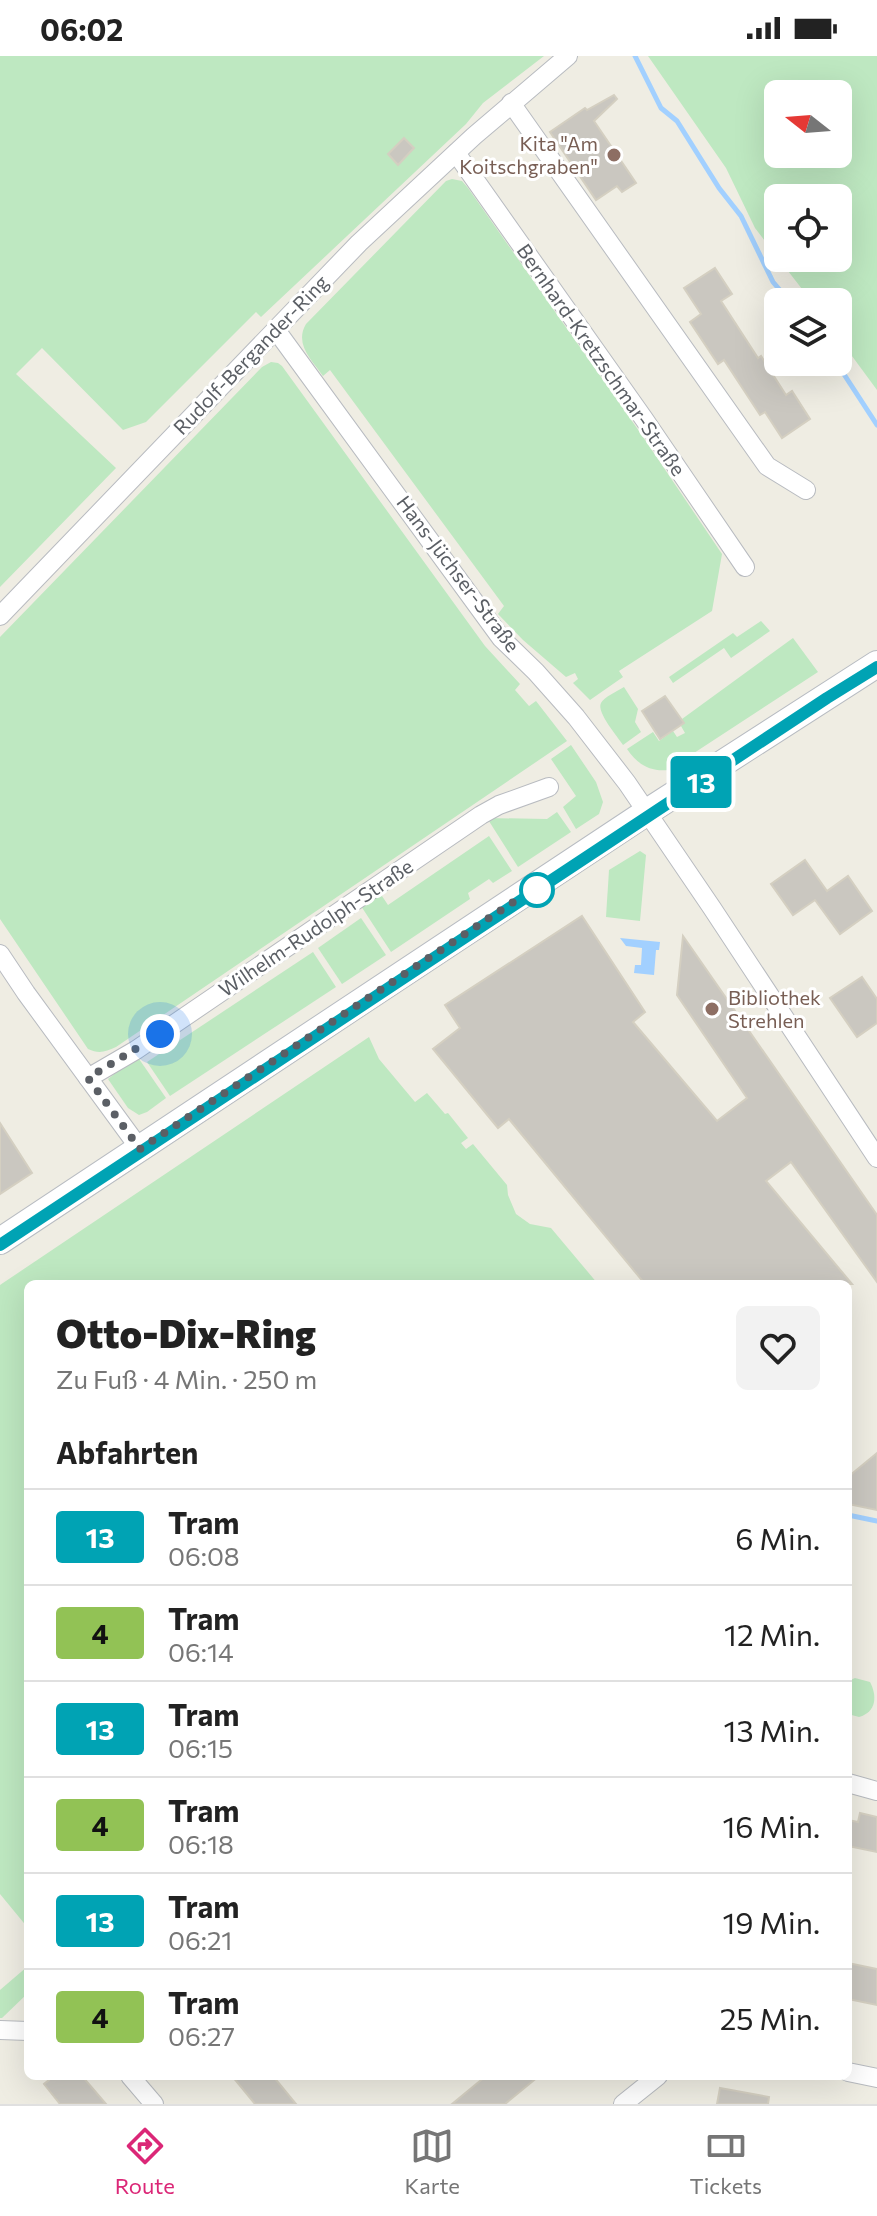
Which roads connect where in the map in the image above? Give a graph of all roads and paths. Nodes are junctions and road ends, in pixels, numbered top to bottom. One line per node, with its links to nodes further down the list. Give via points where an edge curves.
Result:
1 (568, 56): 2 (street, Rudolf-Bergander-Ring)
2 (511, 103): 3 (street, Rudolf-Bergander-Ring); 5 (street, via 767,466)
3 (456, 153): 4 (street, Rudolf-Bergander-Ring); 6 (street, Bernhard-Kretzschmar-Straße)
4 (276, 330): 7 (street, Rudolf-Bergander-Ring); 10 (street, Hans-Jüchser-Straße, via 501,638 576,717)
5 (806, 490)
6 (745, 567)
7 (0, 616)
8 (877, 664): 10 (street)
9 (549, 787): 12 (street, Wilhelm-Rudolph-Straße, via 481,815)
10 (647, 812): 13 (street); 14 (street, Hans-Jüchser-Straße)
11 (0, 954): 12 (street)
12 (88, 1078): 13 (street)
13 (140, 1149): 15 (street)
14 (877, 1158)
15 (0, 1241)
16 (852, 1784): 17 (street)
17 (877, 1791)
18 (0, 2030): 19 (street)
19 (24, 2031)
20 (852, 2073): 21 (street)
21 (877, 2078)
22 (133, 2080): 24 (street)
23 (653, 2080): 25 (street)
24 (154, 2104)
25 (623, 2104)

